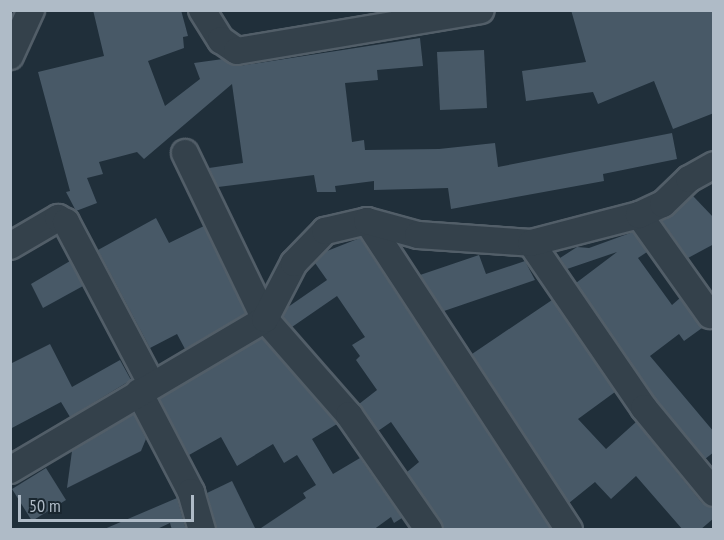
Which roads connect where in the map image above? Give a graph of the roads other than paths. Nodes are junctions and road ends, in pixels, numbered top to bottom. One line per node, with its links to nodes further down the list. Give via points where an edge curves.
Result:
1 (31, 10): 4 (street)
2 (202, 10): 3 (street, via 221,40 237,51)
3 (481, 10)
4 (10, 56)
5 (185, 153): 12 (street)
6 (714, 165): 7 (street, via 689,179 663,204)
7 (639, 215): 9 (street); 11 (street)
8 (367, 221): 9 (street, via 418,235); 12 (street, via 325,231 294,263); 18 (street)
9 (531, 243): 15 (street, via 644,408)
10 (10, 246): 13 (street, via 58,218 66,222)
11 (710, 315)
12 (265, 319): 13 (street); 17 (street, via 349,415)
13 (145, 389): 14 (street); 16 (street, via 191,492)
14 (10, 470)
15 (714, 493)
16 (202, 530)
17 (429, 530)
18 (569, 530)

